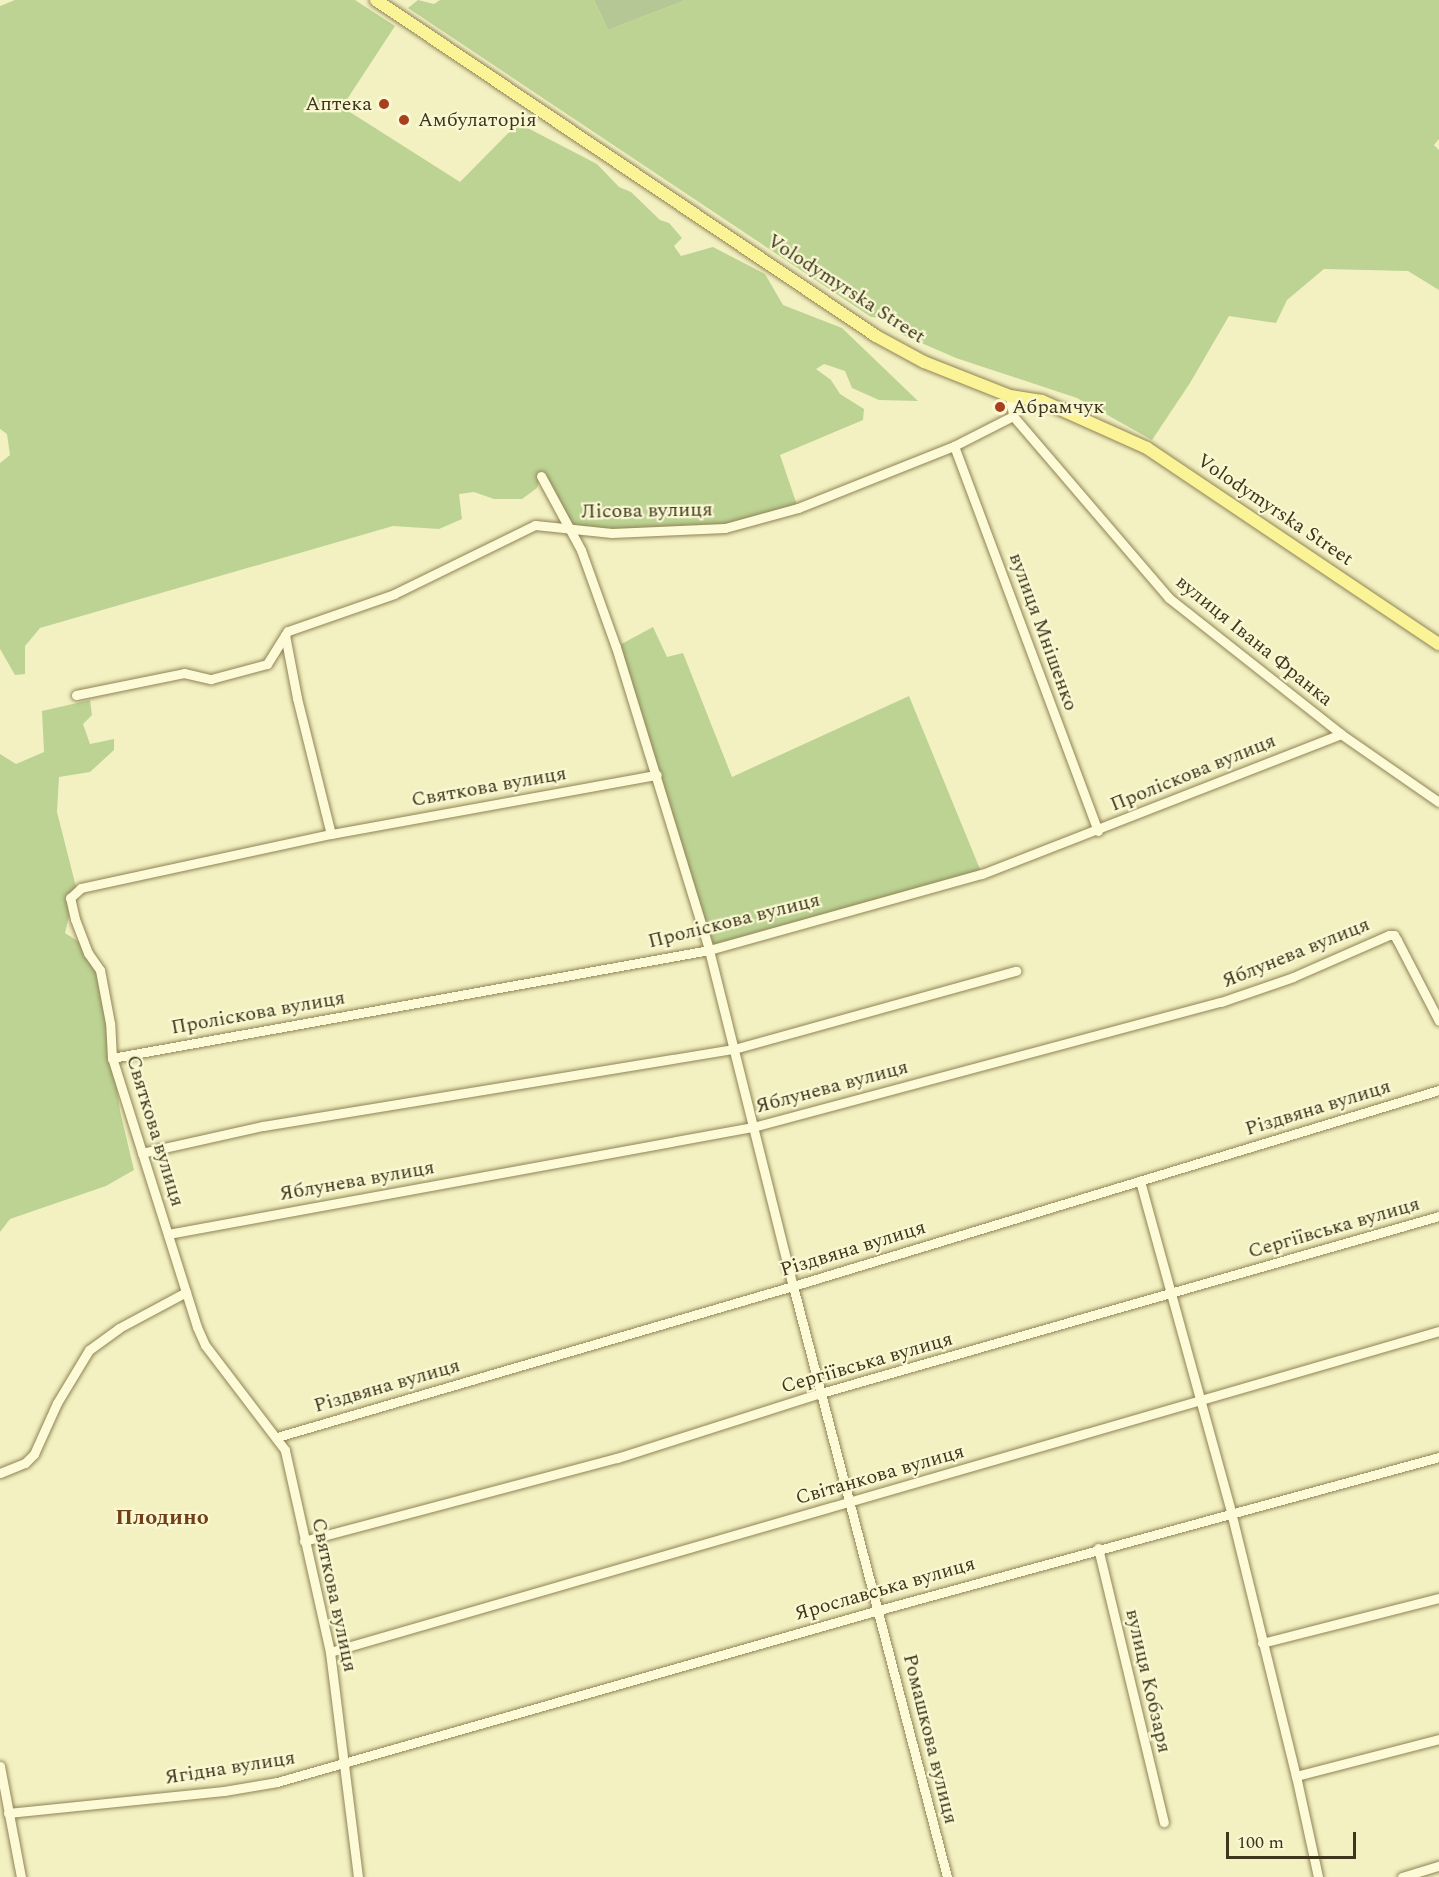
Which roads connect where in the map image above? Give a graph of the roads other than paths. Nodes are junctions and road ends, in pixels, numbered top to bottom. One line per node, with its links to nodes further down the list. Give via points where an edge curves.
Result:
1 (376, 0): 2 (main road, Volodymyrska Street, via 876,336 924,362)
2 (1010, 396): 3 (street); 8 (main road, Volodymyrska Street, via 1042,401 1147,448)
3 (1013, 416): 4 (street, Лісова вулиця); 10 (street, вулиця Івана Франка, via 1169,598)
4 (954, 446): 6 (street, Лісова вулиця, via 798,508 725,528 651,532); 13 (street, вулиця Мнішенко)
5 (542, 476): 6 (street, Ромашкова вулиця)
6 (572, 530): 7 (street, Лісова вулиця, via 535,525 394,594); 11 (street, Ромашкова вулиця, via 616,647)
7 (285, 635): 9 (street, via 267,664 211,680 184,673); 14 (street)
8 (1439, 644)
9 (76, 695)
10 (1341, 734): 12 (street, вулиця Івана Франка); 13 (street, Проліскова вулиця)
11 (657, 775): 14 (street, Святкова вулиця); 15 (street, Ромашкова вулиця)
12 (1439, 802)
13 (1098, 831): 15 (street, Проліскова вулиця, via 982,874)
14 (331, 834): 19 (street, Святкова вулиця, via 81,888 70,898 88,952 100,970)
15 (709, 950): 18 (street, Ромашкова вулиця); 19 (street, Проліскова вулиця)
16 (1016, 971): 18 (street)
17 (1439, 1021): 21 (street, Яблунева вулиця, via 1397,940 1389,935 1293,977 1221,1002)
18 (734, 1049): 21 (street, Ромашкова вулиця); 22 (street, via 263,1126)
19 (112, 1058): 22 (street, Святкова вулиця)
20 (1439, 1090): 23 (street, Різдвяна вулиця)
21 (753, 1127): 25 (street, Яблунева вулиця); 26 (street, Ромашкова вулиця)
22 (142, 1153): 25 (street, Святкова вулиця)
23 (1140, 1181): 26 (street, Різдвяна вулиця); 28 (street)
24 (1439, 1216): 28 (street, Сергіївська вулиця)
25 (168, 1234): 27 (street, Святкова вулиця)
26 (793, 1286): 30 (street, Ромашкова вулиця); 32 (street, Різдвяна вулиця)
27 (186, 1292): 32 (street, Святкова вулиця, via 204,1345); 34 (street, via 118,1328 89,1350 57,1403 34,1454 25,1463)
28 (1172, 1294): 30 (street, Сергіївська вулиця); 31 (street)
29 (1439, 1331): 31 (street, Світанкова вулиця)
30 (821, 1394): 35 (street, Ромашкова вулиця); 37 (street, Сергіївська вулиця, via 617,1458)
31 (1201, 1398): 35 (street, Світанкова вулиця); 36 (street)
32 (277, 1437): 37 (street, Святкова вулиця, via 285,1450)
33 (1439, 1457): 36 (street, Ярославська вулиця)
34 (0, 1473)
35 (850, 1503): 40 (street, Ромашкова вулиця); 42 (street, Світанкова вулиця)
36 (1231, 1512): 38 (street, Ярославська вулиця); 41 (street)
37 (304, 1540): 42 (street, Святкова вулиця)
38 (1098, 1548): 40 (street, Ярославська вулиця); 48 (street, вулиця Кобзаря)
39 (1439, 1598): 41 (street)
40 (879, 1610): 44 (street, Ярославська вулиця); 52 (street, Ромашкова вулиця)
41 (1262, 1643): 46 (street)
42 (330, 1652): 44 (street, Святкова вулиця)
43 (1439, 1739): 46 (street)
44 (343, 1764): 47 (street, Ягідна вулиця, via 224,1791); 51 (street)
45 (0, 1766): 47 (street)
46 (1296, 1776): 53 (street)
47 (8, 1813): 50 (street)
48 (1164, 1822)
49 (1439, 1866): 54 (street)
50 (21, 1877)
51 (358, 1877)
52 (947, 1877)
53 (1318, 1877)
54 (1401, 1877)

